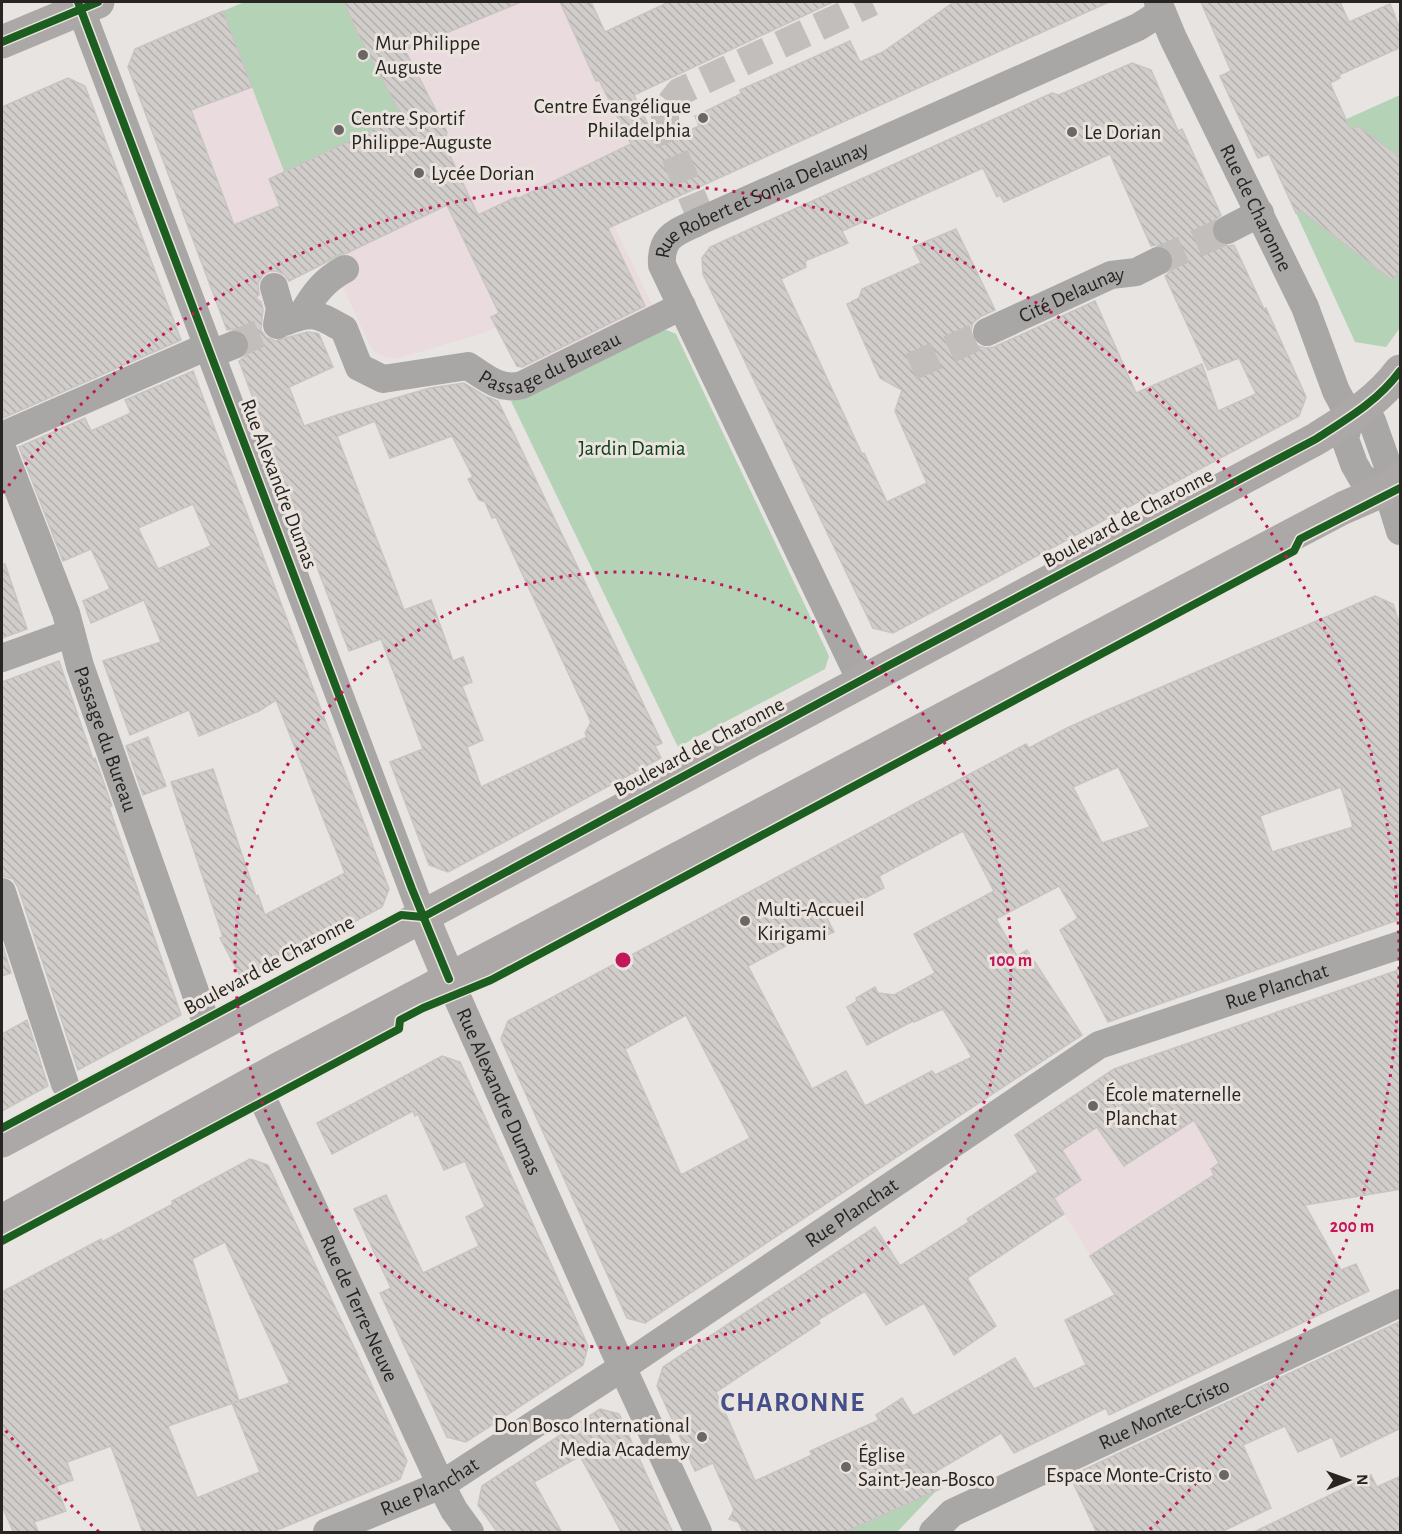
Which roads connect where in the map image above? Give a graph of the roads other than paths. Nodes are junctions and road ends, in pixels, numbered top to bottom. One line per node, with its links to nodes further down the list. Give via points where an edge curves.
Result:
1 (85, 4): 3 (main road); 12 (street, Rue Alexandre Dumas)
2 (1160, 7): 4 (street, Rue de Charonne); 9 (street, Rue Robert et Sonia Delaunay, via 1138,27 668,238 661,254 662,265)
3 (2, 42)
4 (1260, 213): 5 (street); 14 (street, Rue de Charonne, via 1305,307 1336,392)
5 (1227, 230)
6 (1158, 261): 11 (street, Cité Delaunay, via 1136,272 1111,275)
7 (345, 269): 10 (street, via 333,275)
8 (274, 287): 10 (street, via 280,308)
9 (682, 306): 10 (street, Passage du Bureau, via 511,388 494,383 468,366 383,379 359,367 344,329 316,315); 21 (street, Rue Robert et Sonia Delaunay)
10 (289, 320)
11 (987, 332)
12 (217, 348): 15 (street); 23 (street, Rue Alexandre Dumas)
13 (1401, 371): 14 (main road, Boulevard de Charonne, via 1379,395)
14 (1350, 417): 17 (street, via 1344,439 1362,478); 21 (main road, Boulevard de Charonne, via 1316,439)
15 (2, 436)
16 (2, 448): 19 (street, Passage du Bureau)
17 (1395, 494): 18 (street); 25 (main road, via 1343,508)
18 (1401, 531)
19 (71, 633): 20 (street); 26 (street, Passage du Bureau)
20 (2, 657)
21 (861, 681): 23 (main road, Boulevard de Charonne)
22 (2, 892): 28 (street)
23 (423, 917): 25 (main road, Rue Alexandre Dumas); 26 (main road, Boulevard de Charonne)
24 (1401, 945): 32 (street, Rue Planchat, via 1099,1045)
25 (449, 979): 27 (main road); 32 (street, Rue Alexandre Dumas)
26 (208, 1031): 29 (main road, Boulevard de Charonne)
27 (255, 1082): 30 (main road); 33 (street, Rue de Terre-Neuve)
28 (65, 1084)
29 (2, 1141)
30 (2, 1221)
31 (1401, 1303): 37 (street, Rue Monte-Cristo, via 952,1513)
32 (623, 1367): 33 (street, Rue Planchat); 36 (street, Rue Alexandre Dumas)
33 (441, 1485): 34 (street, Rue Planchat); 35 (street, Rue de Terre-Neuve)
34 (327, 1533)
35 (470, 1533)
36 (698, 1533)
37 (933, 1533)

